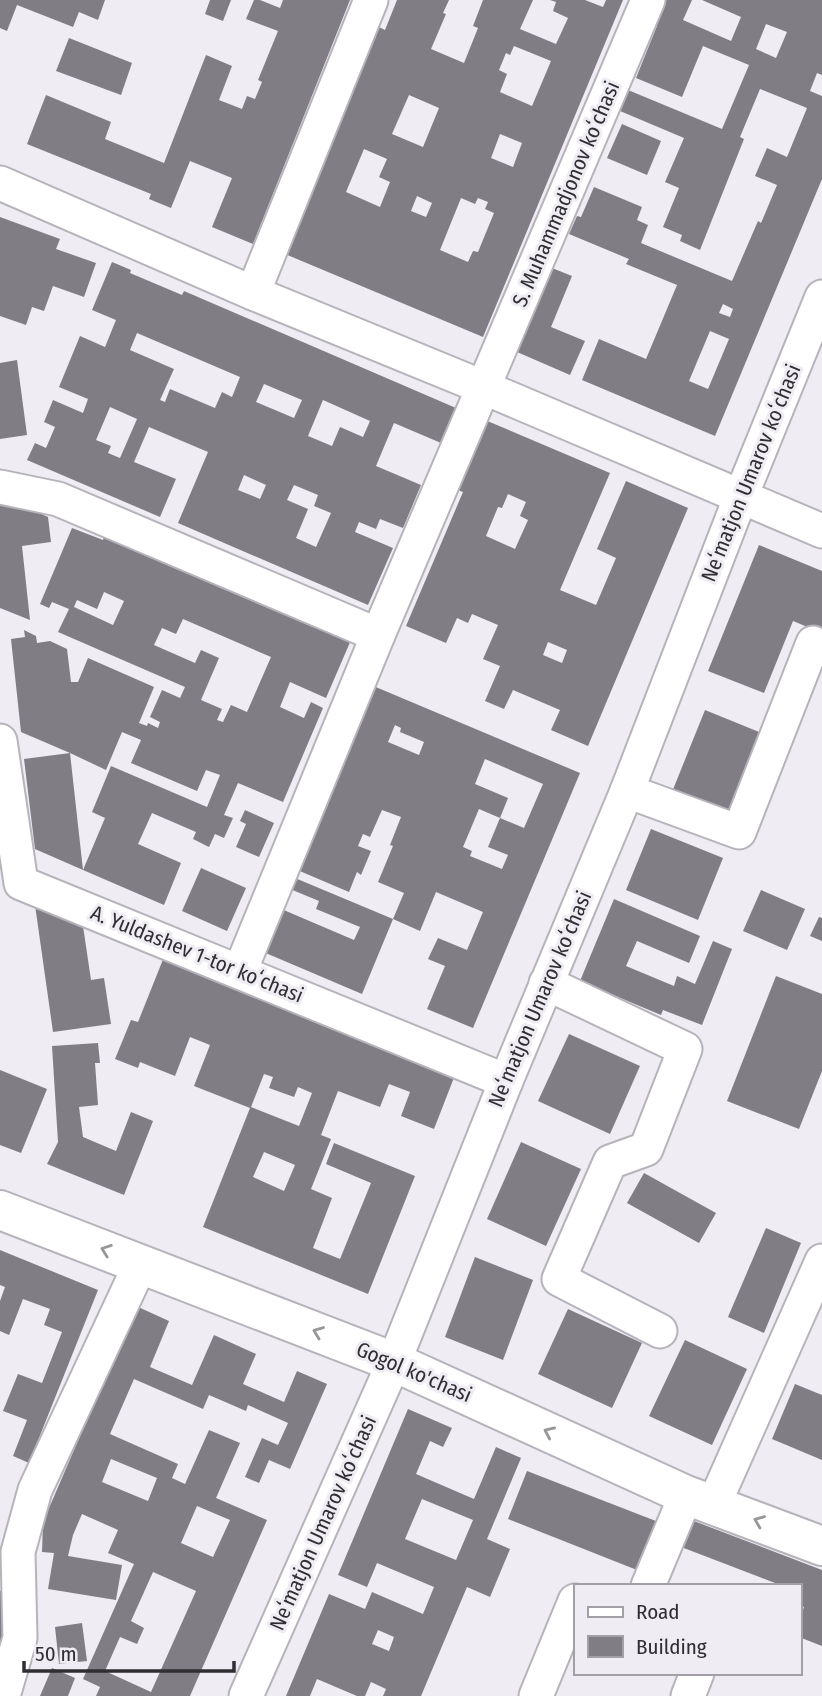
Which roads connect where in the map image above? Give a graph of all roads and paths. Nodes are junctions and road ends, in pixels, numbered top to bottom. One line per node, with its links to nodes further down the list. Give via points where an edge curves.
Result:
1 (371, 0): 4 (street)
2 (648, 0): 6 (street, S. Muhammadjonov koʻchasi)
3 (0, 183): 4 (street)
4 (253, 293): 6 (street)
5 (822, 297): 8 (street, Neʻmatjon Umarov koʻchasi)
6 (485, 388): 8 (street); 10 (street, S. Muhammadjonov koʻchasi)
7 (0, 487): 10 (street, via 58,499)
8 (740, 496): 9 (street); 13 (street, Neʻmatjon Umarov koʻchasi)
9 (822, 531)
10 (378, 635): 14 (street, S. Muhammadjonov koʻchasi)
11 (813, 643): 13 (street, via 739,832)
12 (0, 741): 14 (street, A. Yuldashev 1-tor koʻchasi, via 21,883)
13 (627, 791): 15 (street, Neʻmatjon Umarov koʻchasi)
14 (240, 971): 16 (street, A. Yuldashev 1-tor koʻchasi)
15 (546, 984): 16 (street, Neʻmatjon Umarov koʻchasi); 20 (street, via 685,1049 646,1149 610,1162 559,1279)
16 (506, 1081): 21 (street, Neʻmatjon Umarov koʻchasi)
17 (0, 1210): 19 (main road, Gogol ko'chasi, one-way to 17)
18 (822, 1261): 22 (street)
19 (141, 1263): 21 (main road, Gogol ko'chasi, one-way to 19); 27 (street, via 35,1490 18,1552 20,1638)
20 (660, 1331)
21 (394, 1362): 22 (main road, Gogol ko'chasi, one-way to 21); 28 (street, Neʻmatjon Umarov koʻchasi)
22 (700, 1499): 23 (main road, Gogol ko'chasi, one-way to 22); 24 (street)
23 (822, 1546)
24 (649, 1584)
25 (574, 1603): 29 (street)
26 (696, 1675): 30 (street)
27 (3, 1696)
28 (246, 1696)
29 (536, 1696)
30 (688, 1696)

